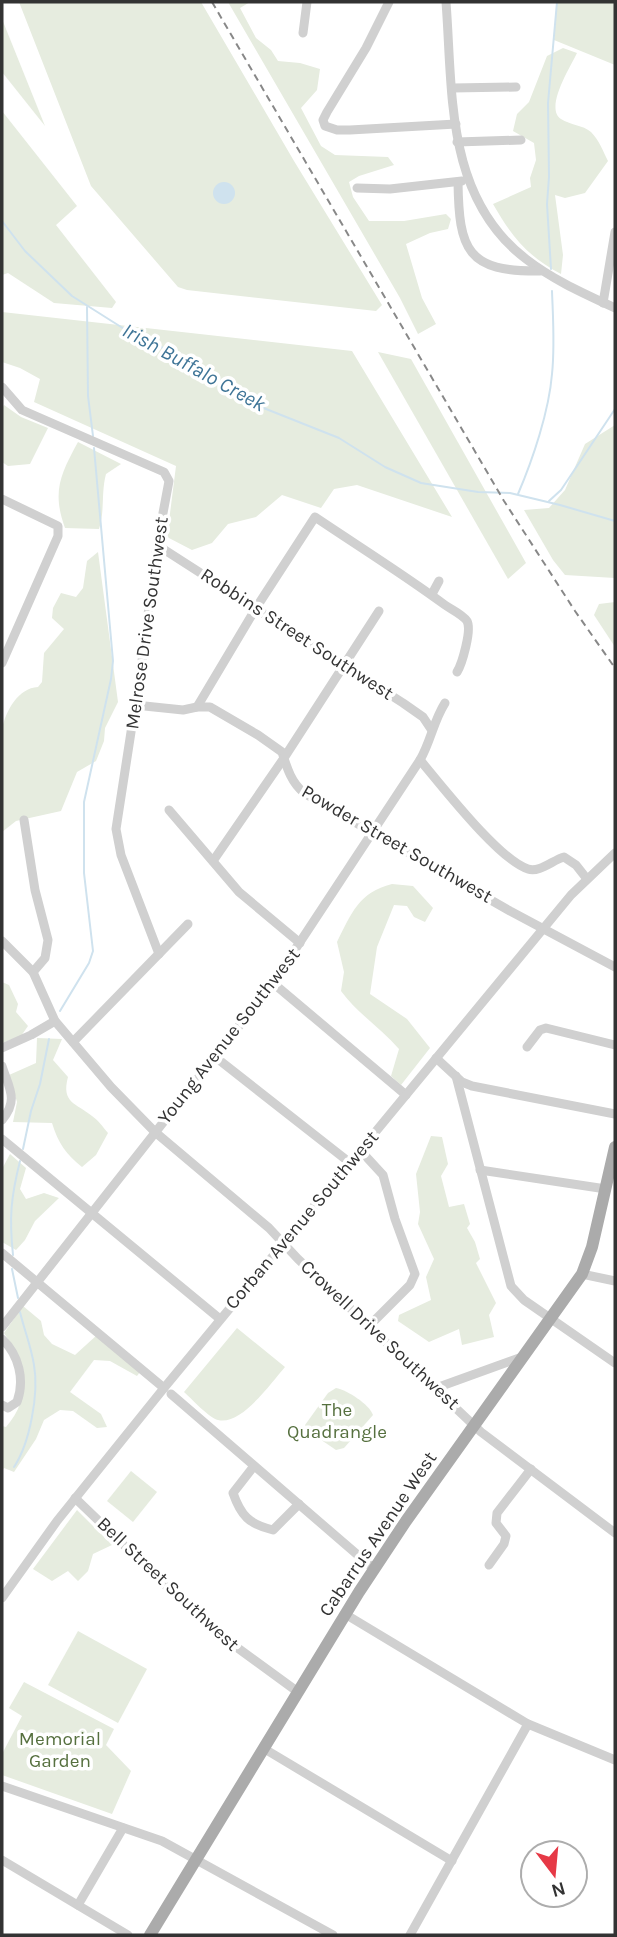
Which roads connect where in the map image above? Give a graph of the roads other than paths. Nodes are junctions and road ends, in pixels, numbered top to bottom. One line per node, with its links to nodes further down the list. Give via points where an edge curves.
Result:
1 (307, 2): 4 (street)
2 (389, 2): 7 (street, via 327,112 326,126 350,130)
3 (446, 2): 6 (street)
4 (303, 33)
5 (516, 87): 6 (street)
6 (453, 88): 7 (street)
7 (456, 124): 9 (street)
8 (521, 140): 9 (street)
9 (457, 142): 10 (street)
10 (463, 181): 11 (street); 13 (street, via 494,228); 13 (street, via 461,232 470,249 496,268)
11 (357, 188)
12 (615, 232): 14 (street)
13 (542, 271): 14 (street)
14 (603, 303): 15 (street)
15 (615, 309)
16 (2, 387): 18 (street, Melrose Drive Southwest, via 22,410 168,475)
17 (2, 499): 23 (street, via 58,526 58,536)
18 (157, 545): 21 (street, Robbins Street Southwest); 27 (street, Melrose Drive Southwest)
19 (439, 581): 20 (street)
20 (432, 594): 21 (street, via 315,517); 25 (street, via 467,621 469,632)
21 (256, 608): 24 (street, Robbins Street Southwest); 28 (street)
22 (379, 611): 24 (street)
23 (2, 663)
24 (345, 665): 29 (street, Robbins Street Southwest, via 424,717); 30 (street)
25 (457, 672)
26 (445, 703): 29 (street, Young Avenue Southwest)
27 (135, 705): 28 (street); 42 (street, Melrose Drive Southwest, via 116,835)
28 (197, 707): 30 (street, Powder Street Southwest, via 210,707 258,735)
29 (431, 729): 31 (street, Young Avenue Southwest)
30 (284, 758): 34 (street, Powder Street Southwest, via 296,787); 36 (street)
31 (420, 760): 34 (street, Young Avenue Southwest); 37 (street, via 478,828 519,863 530,870 564,857)
32 (169, 810): 36 (street)
33 (24, 820): 44 (street, via 48,940 45,958)
34 (374, 832): 39 (street, Powder Street Southwest); 41 (street, Young Avenue Southwest)
35 (615, 853): 37 (street, Corban Avenue Southwest)
36 (213, 861): 41 (street, via 248,901)
37 (587, 879): 39 (street, Corban Avenue Southwest)
38 (188, 924): 42 (street)
39 (543, 929): 43 (street, Powder Street Southwest); 52 (street, Corban Avenue Southwest)
40 (2, 941): 44 (street, Crowell Drive Southwest)
41 (300, 943): 45 (street, Young Avenue Southwest)
42 (159, 954): 47 (street)
43 (615, 967)
44 (33, 972): 46 (street, Crowell Drive Southwest)
45 (273, 983): 51 (street, Young Avenue Southwest); 55 (street)
46 (55, 1021): 47 (street, Crowell Drive Southwest); 50 (street)
47 (73, 1042): 58 (street, Crowell Drive Southwest)
48 (615, 1045): 49 (street, via 546,1028)
49 (527, 1047)
50 (2, 1048)
51 (214, 1056): 58 (street, Young Avenue Southwest); 62 (street)
52 (436, 1058): 54 (street); 55 (street, Corban Avenue Southwest)
53 (2, 1066): 57 (street, via 12,1105)
54 (456, 1076): 56 (street, via 472,1086); 63 (street)
55 (406, 1095): 61 (street, Corban Avenue Southwest)
56 (615, 1114)
57 (2, 1120)
58 (155, 1132): 65 (street, Young Avenue Southwest); 66 (street, Crowell Drive Southwest)
59 (2, 1139): 65 (street)
60 (615, 1147): 64 (main road, Cabarrus Avenue West)
61 (360, 1150): 62 (street, Corban Avenue Southwest); 73 (street, via 383,1175 415,1274 410,1285)
62 (349, 1162): 66 (street, Corban Avenue Southwest)
63 (480, 1170): 64 (street); 72 (street, via 506,1277 514,1290)
64 (610, 1181): 68 (main road, Cabarrus Avenue West)
65 (91, 1213): 69 (street, Young Avenue Southwest); 71 (street)
66 (283, 1243): 71 (street, Corban Avenue Southwest); 73 (street, Crowell Drive Southwest)
67 (2, 1253): 69 (street)
68 (582, 1274): 70 (street); 72 (main road, Cabarrus Avenue West)
69 (37, 1281): 74 (street, Young Avenue Southwest); 79 (street)
70 (615, 1281)
71 (220, 1319): 79 (street, Corban Avenue Southwest)
72 (552, 1319): 76 (main road, Cabarrus Avenue West); 77 (street)
73 (370, 1325): 78 (street, Crowell Drive Southwest)
74 (2, 1327)
75 (2, 1339): 80 (street, via 14,1354 21,1379 17,1402 8,1408)
76 (524, 1357): 78 (street); 81 (main road, Cabarrus Avenue West)
77 (615, 1363)
78 (436, 1388): 81 (street, Crowell Drive Southwest)
79 (167, 1391): 82 (street); 84 (street, Corban Avenue Southwest)
80 (2, 1405)
81 (475, 1425): 83 (street, Crowell Drive Southwest); 88 (main road, Cabarrus Avenue West)
82 (254, 1466): 85 (street); 85 (street, via 233,1493 239,1511 273,1530)
83 (531, 1469): 86 (street, Crowell Drive Southwest); 87 (street, via 495,1518 506,1536)
84 (75, 1497): 89 (street, Corban Avenue Southwest); 91 (street, Bell Street Southwest, via 209,1627)
85 (299, 1504): 88 (street)
86 (615, 1533)
87 (489, 1564)
88 (374, 1569): 90 (main road, Cabarrus Avenue West)
89 (3, 1592)
90 (345, 1615): 91 (main road, Cabarrus Avenue West); 92 (street)
91 (298, 1692): 93 (main road, Cabarrus Avenue West)
92 (528, 1724): 94 (street); 99 (street)
93 (263, 1748): 97 (main road, Cabarrus Avenue West); 99 (street)
94 (615, 1760)
95 (2, 1786): 96 (street)
96 (123, 1828): 97 (street); 100 (street)
97 (196, 1859): 102 (main road, Cabarrus Avenue West); 103 (street)
98 (2, 1860): 100 (street)
99 (452, 1861): 104 (street)
100 (78, 1905): 101 (street)
101 (128, 1935)
102 (150, 1935)
103 (334, 1935)
104 (410, 1935)

